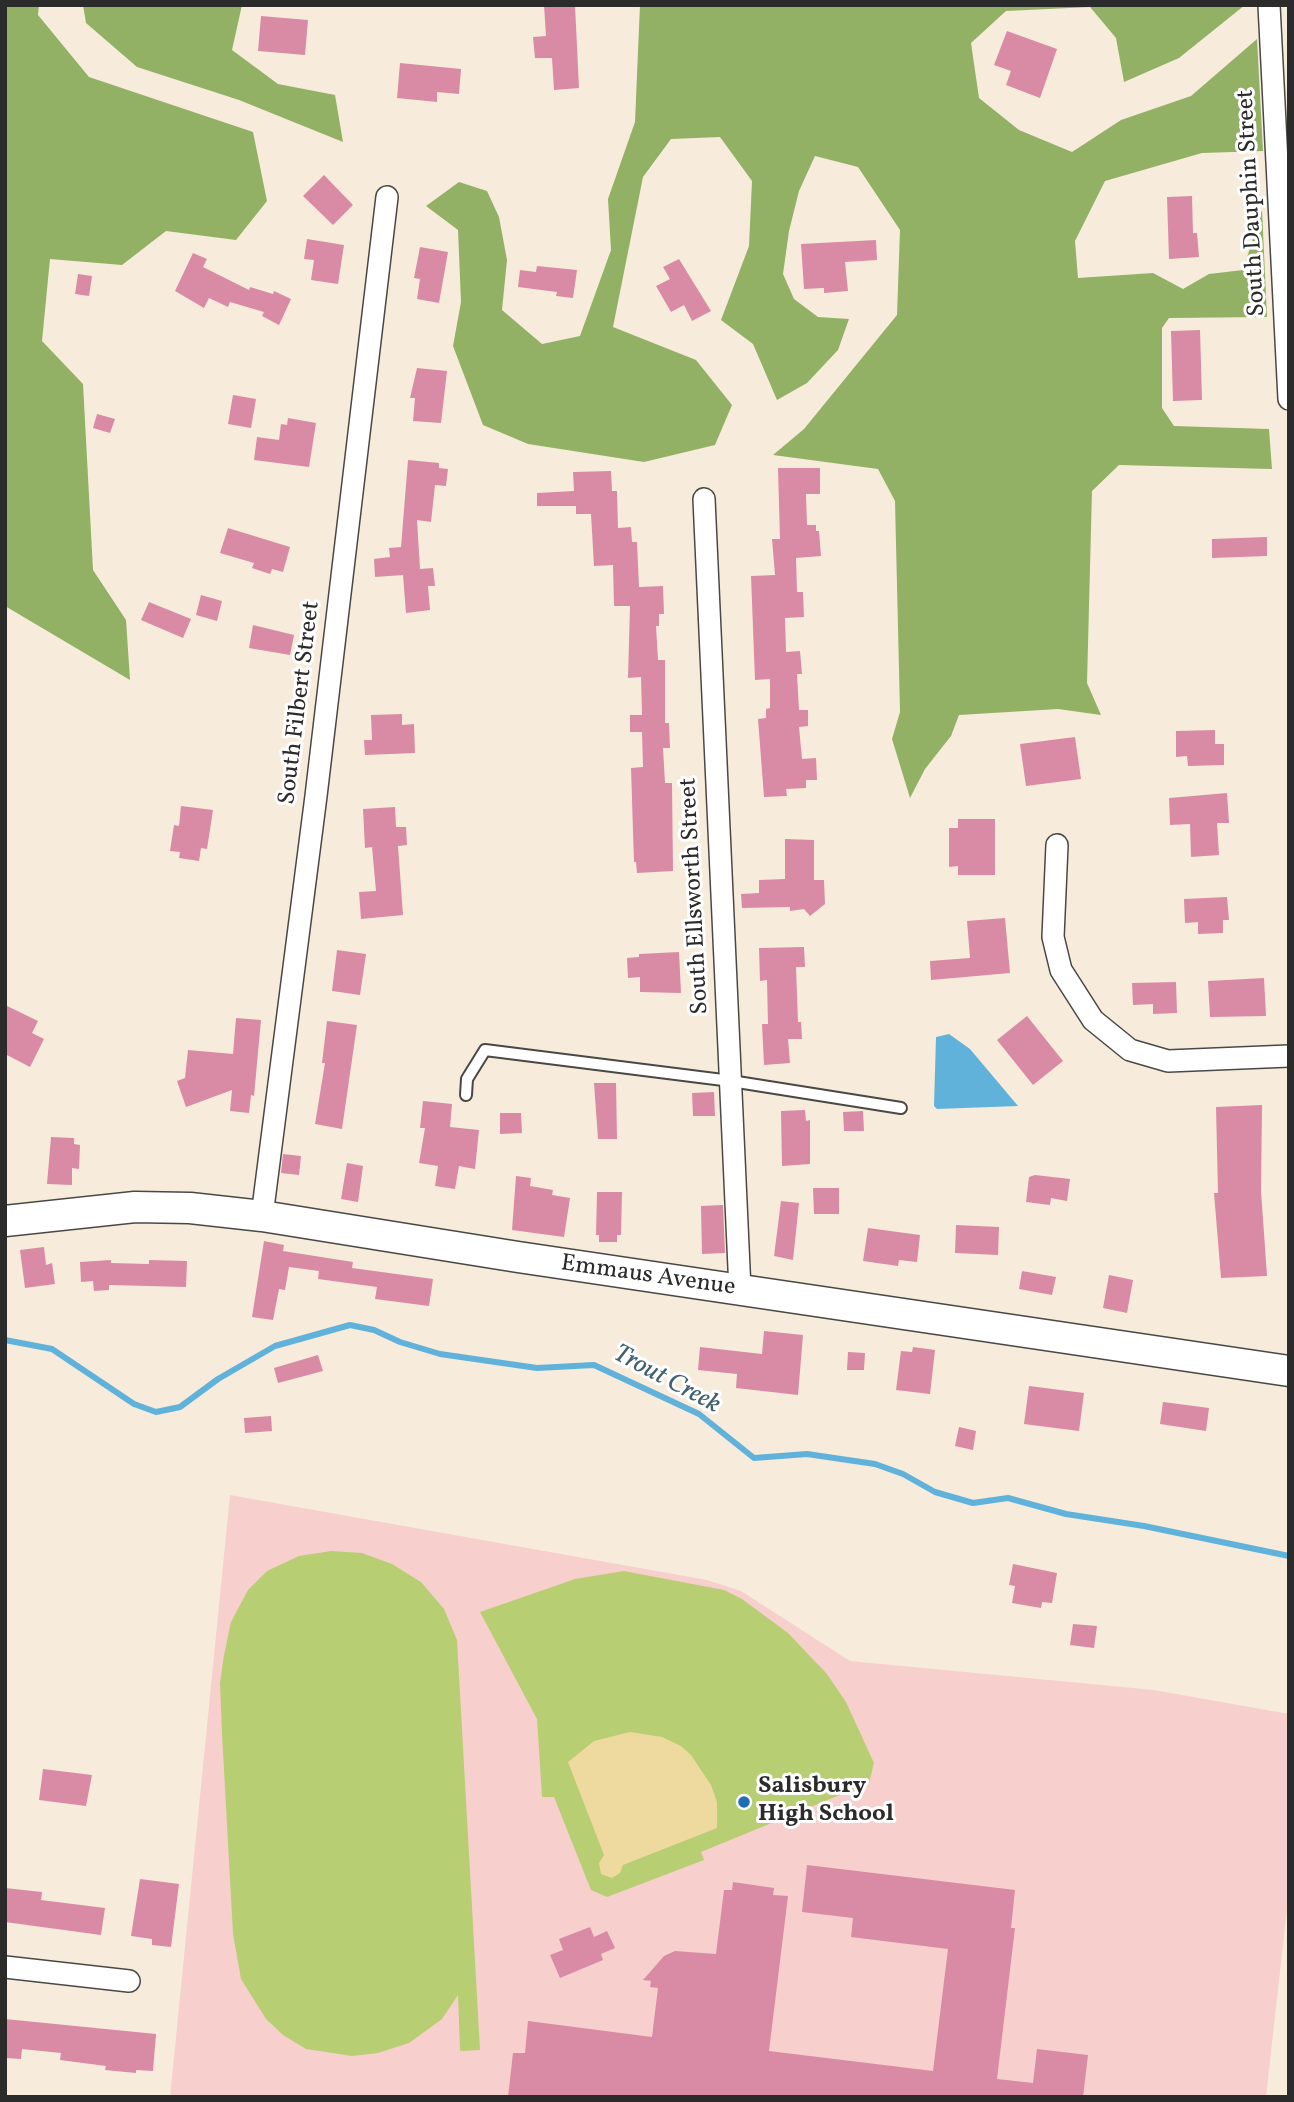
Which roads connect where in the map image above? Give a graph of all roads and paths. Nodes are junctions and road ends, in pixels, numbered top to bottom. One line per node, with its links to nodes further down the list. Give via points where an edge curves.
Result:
1 (1269, 5): 3 (street, South Dauphin Street)
2 (387, 197): 10 (street, South Filbert Street)
3 (1289, 399)
4 (704, 499): 7 (street, South Ellsworth Street)
5 (1057, 845): 6 (street, via 1053,937 1061,970 1093,1020 1130,1049 1168,1061)
6 (1289, 1056)
7 (731, 1081): 8 (lane, via 485,1050 467,1079); 9 (lane); 12 (street, South Ellsworth Street)
8 (466, 1095)
9 (901, 1108)
10 (262, 1216): 11 (main road, Emmaus Avenue, via 135,1207); 12 (main road, Emmaus Avenue)
11 (5, 1221)
12 (740, 1290): 13 (main road, Emmaus Avenue)
13 (1289, 1371)
14 (5, 1966): 15 (street)
15 (129, 1981)

